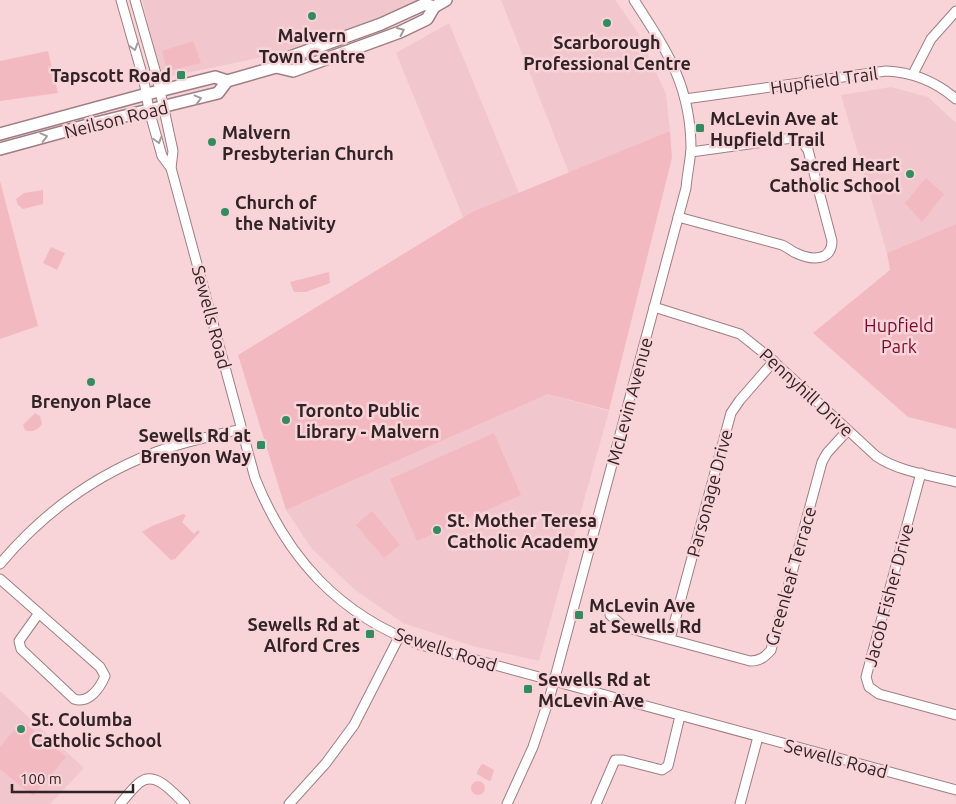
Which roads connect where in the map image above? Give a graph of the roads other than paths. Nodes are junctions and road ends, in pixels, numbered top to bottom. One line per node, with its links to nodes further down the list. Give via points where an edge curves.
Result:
1 (121, 0): 13 (street, one-way to 13)
2 (135, 0): 12 (street)
3 (446, 0): 5 (main road, Neilson Road)
4 (634, 0): 14 (street, McLevin Avenue, via 669,56)
5 (434, 7): 7 (main road, Neilson Road, via 425,4); 8 (main road, Neilson Road, one-way to 5, via 427,19)
6 (956, 11): 10 (street, via 931,40)
7 (356, 34): 8 (main road); 9 (main road, Neilson Road, via 290,57)
8 (360, 47): 9 (main road, Neilson Road, via 293,71)
9 (276, 67): 11 (main road, Neilson Road)
10 (913, 74): 14 (street, Hupfield Trail, via 886,71); 15 (street, Hupfield Trail, via 934,83)
11 (227, 81): 12 (main road, Neilson Road, via 215,77); 16 (main road, Neilson Road, one-way to 11, via 218,93)
12 (160, 90): 13 (main road, Neilson Road); 16 (street)
13 (147, 94): 17 (street); 18 (main road, Neilson Road)
14 (685, 99): 22 (street, McLevin Avenue)
15 (956, 99)
16 (163, 107): 17 (main road, Neilson Road); 23 (street, Sewells Road, via 173,151)
17 (149, 110): 19 (main road, Neilson Road); 23 (street, Sewells Road, one-way to 23, via 162,156)
18 (84, 111): 19 (main road); 20 (main road, Neilson Road)
19 (88, 125): 21 (main road, Neilson Road, one-way to 19)
20 (0, 134)
21 (0, 149)
22 (690, 152): 24 (street, McLevin Avenue, via 686,188); 24 (street, via 792,138 801,140 808,150 832,246 826,256 817,259 795,253 782,245)
23 (171, 168): 27 (street, Sewells Road)
24 (678, 217): 25 (street, McLevin Avenue)
25 (654, 307): 26 (street, Pennyhill Drive, via 740,334); 37 (street, McLevin Avenue)
26 (774, 361): 28 (street, Pennyhill Drive); 36 (street, Parsonage Drive, via 731,414)
27 (241, 429): 31 (street, via 137,460 79,491 36,526); 35 (street, Sewells Road, via 266,508 298,557 331,592 358,614)
28 (848, 430): 29 (street, Pennyhill Drive, via 884,461); 36 (street, Greenleaf Terrace, via 822,462 767,655 757,661 750,660)
29 (921, 473): 30 (street, Pennyhill Drive); 38 (street, Jacob Fisher Drive, via 866,677 869,686 879,694)
30 (956, 482)
31 (0, 564)
32 (0, 579): 33 (street)
33 (39, 613): 33 (street, via 19,641 21,649 74,699 88,699 105,676 100,667)
34 (610, 615): 36 (street, Greenleaf Terrace, via 624,627)
35 (399, 637): 37 (street, Sewells Road); 44 (street, via 350,731)
36 (670, 639)
37 (554, 682): 39 (street, Sewells Road); 45 (street, McLevin Avenue, via 534,747)
38 (956, 715)
39 (680, 716): 40 (street, Sewells Road); 46 (street, via 668,766 662,770 615,760)
40 (758, 737): 41 (street, Sewells Road); 47 (street)
41 (956, 790)
42 (120, 804): 43 (street, via 140,782 150,779 162,783)
43 (185, 804)
44 (289, 804)
45 (507, 804)
46 (596, 804)
47 (740, 804)

